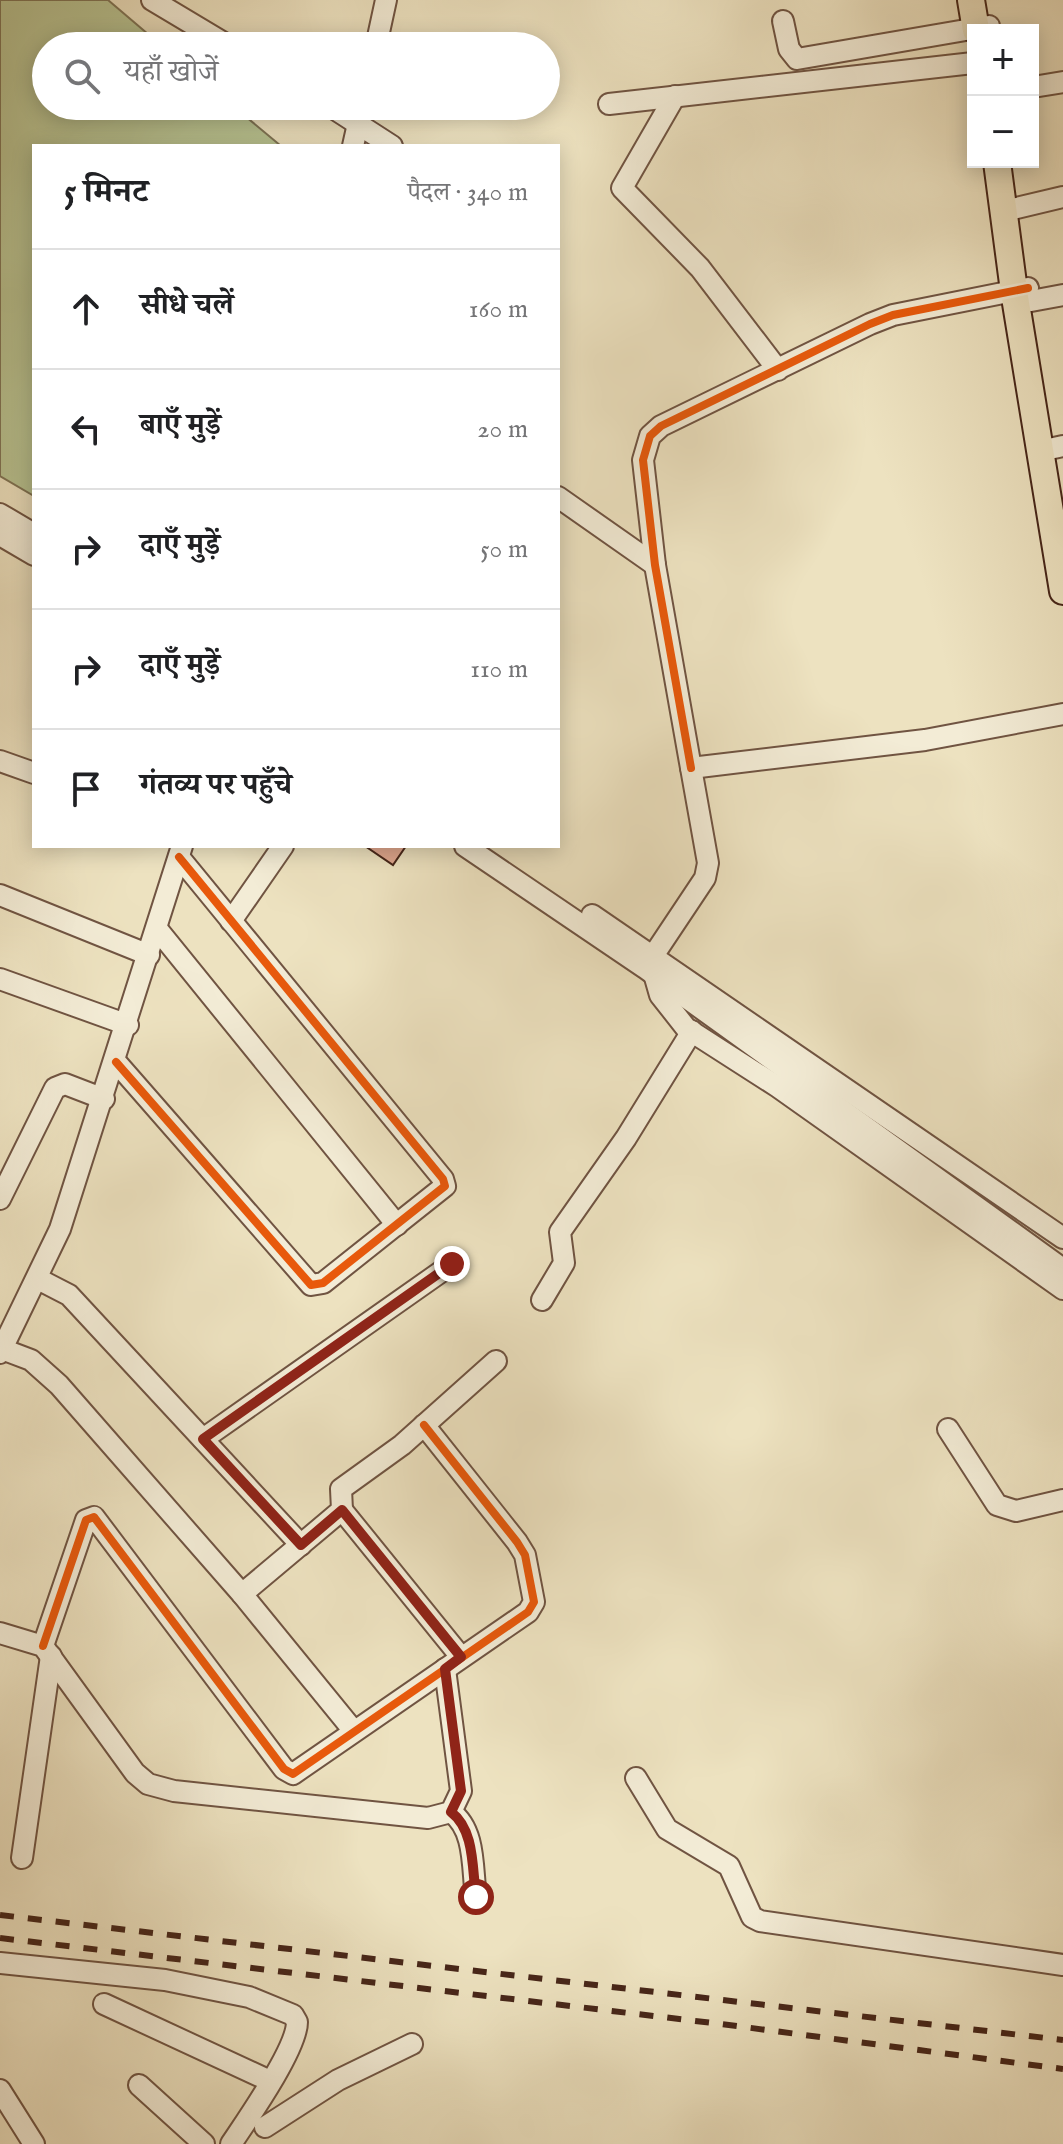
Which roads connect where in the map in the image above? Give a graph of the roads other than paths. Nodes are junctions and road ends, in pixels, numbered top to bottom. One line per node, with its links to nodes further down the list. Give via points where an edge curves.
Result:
1 (152, 0): 6 (street)
2 (971, 0): 5 (main road)
3 (379, 3): 7 (street)
4 (783, 21): 5 (street, via 789,49 797,59)
5 (983, 23)
6 (206, 32)
7 (377, 32)
8 (967, 64): 11 (street)
9 (1063, 82): 10 (street)
10 (1039, 86)
11 (675, 96): 12 (street); 23 (street, via 622,188 700,268)
12 (609, 104)
13 (359, 120): 15 (street)
14 (366, 120): 16 (street)
15 (353, 144)
16 (390, 144)
17 (999, 168): 20 (main road)
18 (1012, 168): 20 (main road)
19 (1063, 197): 20 (street)
20 (1012, 209): 21 (main road)
21 (1024, 294): 22 (street); 23 (street, via 893,315); 24 (main road)
22 (1063, 295)
23 (778, 370): 31 (street, via 650,436 643,460)
24 (1052, 448): 25 (main road); 32 (main road)
25 (1063, 496)
26 (560, 498): 31 (street)
27 (0, 514): 28 (street)
28 (32, 533)
29 (0, 535): 30 (street)
30 (32, 554)
31 (655, 565): 35 (street)
32 (1063, 591)
33 (1063, 714): 35 (street, via 925,740)
34 (0, 761): 36 (street)
35 (691, 768): 45 (street, via 708,863)
36 (32, 772)
37 (282, 848): 42 (street)
38 (468, 848): 45 (street)
39 (492, 848): 45 (street)
40 (180, 851): 42 (street); 43 (street)
41 (0, 895): 44 (street)
42 (231, 921): 52 (street, via 443,1179 443,1190)
43 (158, 930): 44 (street); 52 (street)
44 (149, 955): 47 (street)
45 (657, 970): 48 (street, via 660,995); 53 (street); 55 (street)
46 (0, 979): 47 (street)
47 (128, 1025): 49 (street)
48 (692, 1031): 57 (street); 58 (street, via 560,1232 564,1263)
49 (116, 1062): 50 (street); 52 (street, via 306,1282 323,1283)
50 (104, 1099): 51 (street, via 65,1084 55,1088); 56 (street)
51 (0, 1199)
52 (397, 1225)
53 (1063, 1238)
54 (452, 1264): 63 (street)
55 (1063, 1269)
56 (38, 1279): 59 (street); 63 (street, via 64,1291)
57 (1063, 1289)
58 (542, 1300)
59 (1, 1351): 67 (street, via 46,1371)
60 (496, 1361): 61 (street)
61 (424, 1425): 65 (street, via 341,1489); 70 (street, via 521,1548 535,1596 528,1612)
62 (948, 1429): 64 (street, via 997,1505 1016,1511)
63 (203, 1439): 66 (street)
64 (1063, 1500)
65 (342, 1510): 66 (street); 70 (street)
66 (301, 1545): 67 (street)
67 (242, 1594): 71 (street)
68 (0, 1633): 69 (street)
69 (47, 1651): 71 (street, via 86,1520 94,1517 287,1773 293,1774); 73 (street, via 148,1784 428,1818); 74 (street)
70 (453, 1663): 71 (street); 73 (street, via 461,1791)
71 (353, 1730)
72 (636, 1778): 77 (street, via 667,1829 729,1866 752,1917 760,1921)
73 (451, 1812): 75 (street, via 467,1832)
74 (22, 1858)
75 (476, 1897)
76 (0, 1963): 80 (street, via 165,1980 249,1997 286,2011 293,2015 297,2030)
77 (1063, 1965)
78 (104, 2004): 80 (street)
79 (412, 2044): 83 (street, via 338,2080)
80 (270, 2081): 83 (street)
81 (139, 2085): 85 (street)
82 (0, 2090): 84 (street)
83 (265, 2127): 86 (street)
84 (34, 2144)
85 (204, 2144)
86 (231, 2144)

